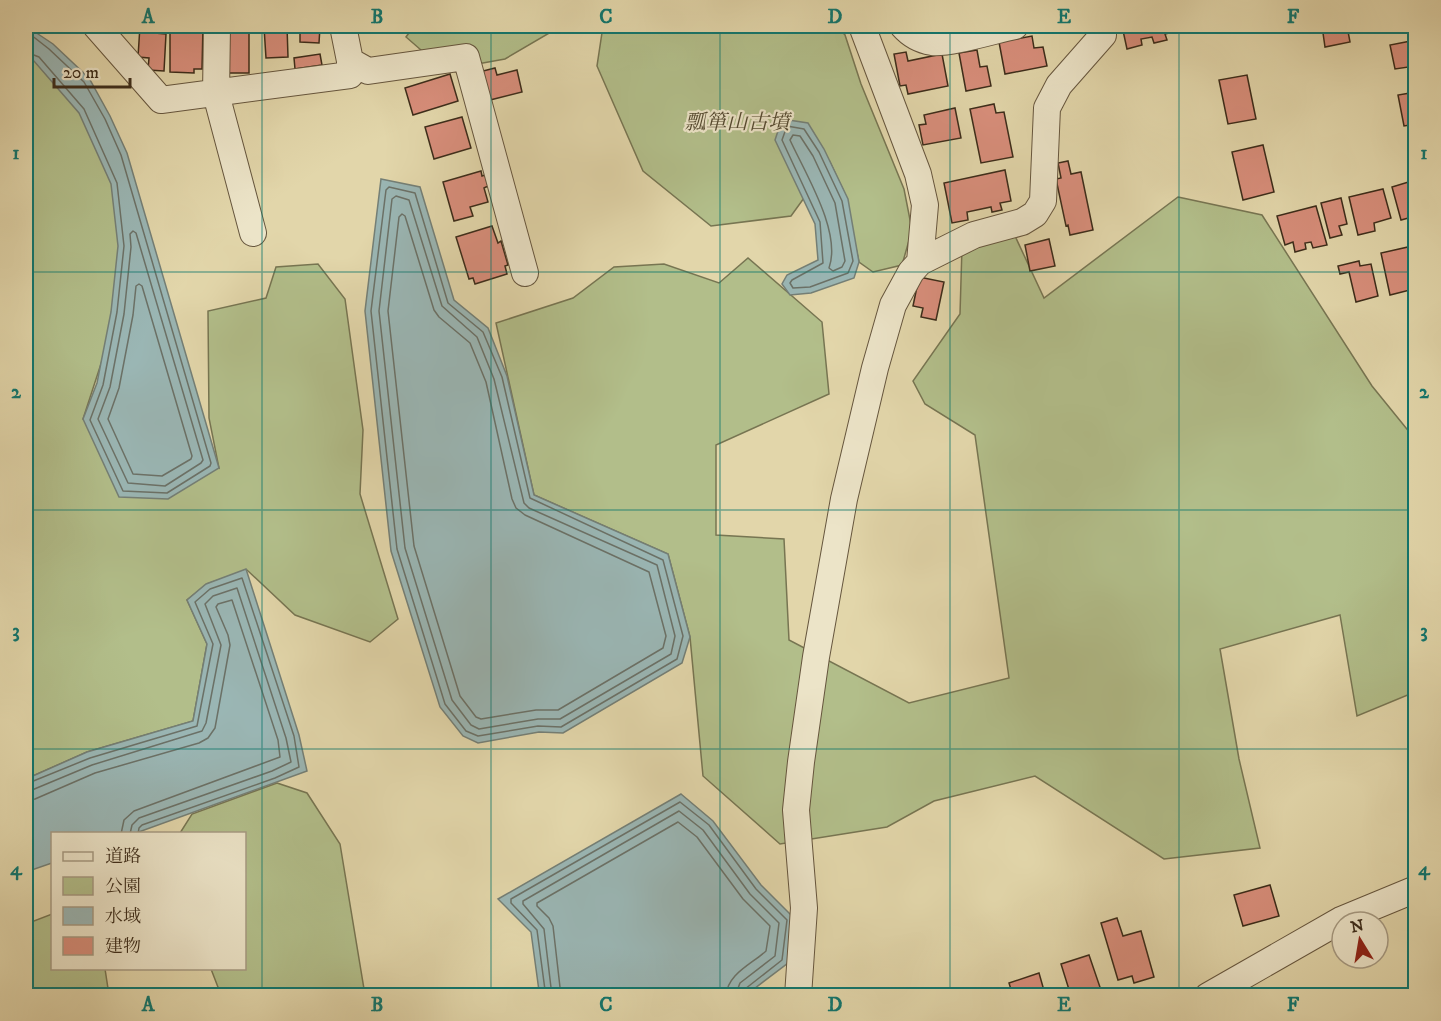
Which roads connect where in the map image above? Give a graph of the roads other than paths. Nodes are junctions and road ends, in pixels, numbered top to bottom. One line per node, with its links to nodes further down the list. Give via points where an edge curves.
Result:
1 (96, 26): 9 (street, via 161,100)
2 (217, 26): 9 (street)
3 (343, 26): 8 (street)
4 (862, 26): 11 (street, via 918,174 925,205)
5 (903, 26): 6 (street, via 914,35 942,42)
6 (1015, 26)
7 (1103, 26): 11 (street, via 1103,35 1059,85 1047,108 1043,201 1035,214 1022,222 974,235)
8 (350, 61): 9 (street, via 350,75); 12 (street, via 368,71 466,57)
9 (216, 94): 10 (street)
10 (253, 233)
11 (920, 262): 14 (street, via 893,305 874,369 844,499 816,657 796,810 804,908)
12 (525, 273)
13 (1416, 889): 15 (street, via 1341,920)
14 (798, 996)
15 (1208, 996)

